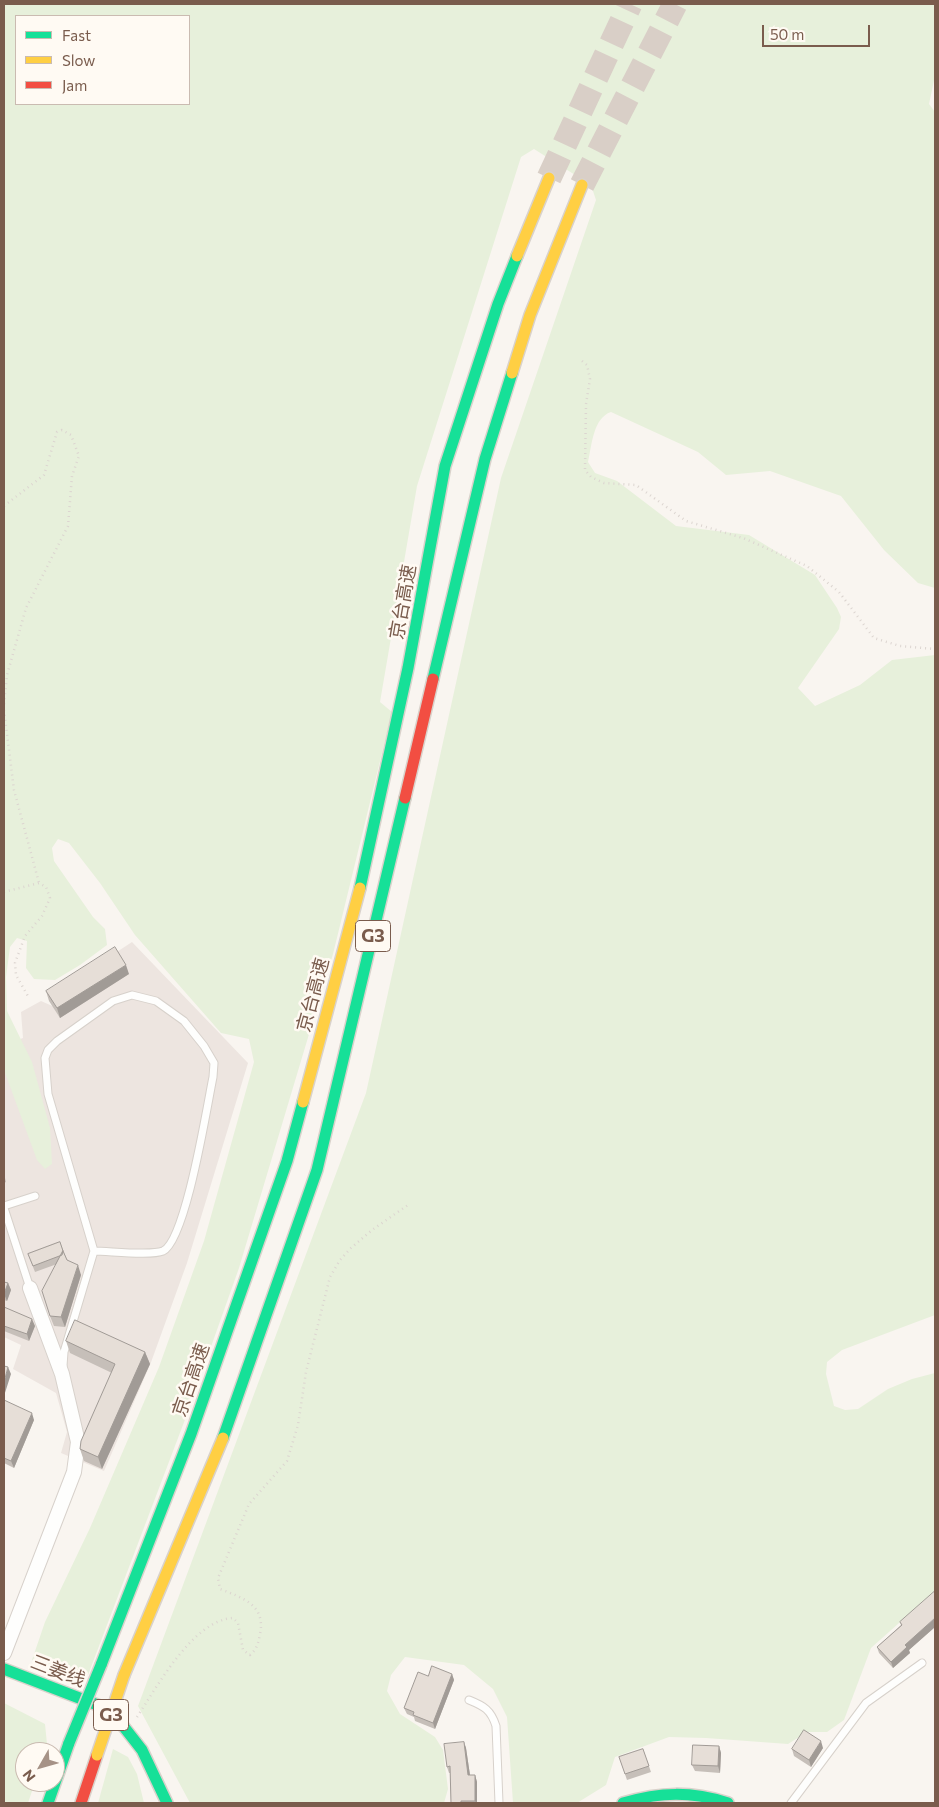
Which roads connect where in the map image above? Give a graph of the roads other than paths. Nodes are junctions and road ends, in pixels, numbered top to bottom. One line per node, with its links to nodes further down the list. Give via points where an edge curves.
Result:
1 (549, 178): 12 (main road, 京台高速 / G3, bridge, via 498,304 446,466 408,668 359,893 287,1161 191,1434 68,1743)
2 (582, 186): 13 (main road, G3, bridge, via 530,315 485,459 317,1170 220,1445 124,1675)
3 (35, 1196): 4 (lane)
4 (4, 1207): 6 (lane)
5 (94, 1251): 5 (lane, via 48,1094 45,1058 57,1041 113,1001 132,995 156,1001 184,1021 214,1062 213,1077 190,1192 176,1236 168,1247 156,1253); 7 (lane, via 64,1352)
6 (30, 1288): 7 (street)
7 (62, 1374): 8 (street, via 78,1442 74,1472)
8 (4, 1653)
9 (922, 1663): 18 (lane, via 866,1703)
10 (4, 1669): 14 (main road, 三姜线, via 100,1706 142,1750)
11 (469, 1700): 15 (lane, via 493,1715)
12 (48, 1803)
13 (81, 1803)
14 (167, 1803)
15 (499, 1803)
16 (622, 1803): 17 (main road, via 651,1793 677,1792)
17 (728, 1803)
18 (791, 1803)

